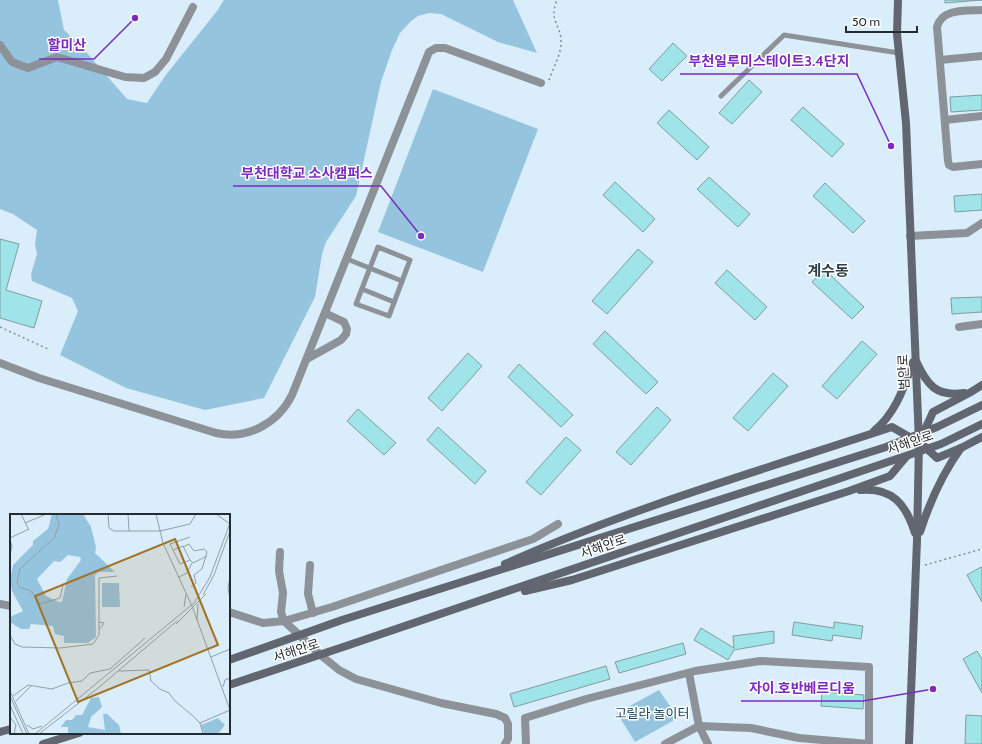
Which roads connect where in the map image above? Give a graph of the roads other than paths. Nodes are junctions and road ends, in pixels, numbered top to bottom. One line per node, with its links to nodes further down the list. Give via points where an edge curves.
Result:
1 (898, 0): 5 (main road, 범안로)
2 (193, 7): 4 (street, via 166,59 155,72 144,78 125,77 57,57 28,68 12,62)
3 (982, 10): 7 (street, via 957,11 940,18 937,27)
4 (0, 45)
5 (899, 53): 9 (lane, via 784,35); 14 (main road, 범안로, via 906,123)
6 (982, 56): 7 (street)
7 (940, 60): 11 (street)
8 (540, 83): 15 (street, via 445,48 432,50 426,58)
9 (721, 96)
10 (982, 116): 11 (street)
11 (945, 120): 12 (street, via 949,165 960,167)
12 (982, 164)
13 (982, 223): 14 (street, via 967,234)
14 (910, 236): 23 (main road, 범안로)
15 (347, 259): 16 (lane); 20 (street)
16 (370, 268): 17 (lane); 17 (lane, via 378,247 410,260); 18 (lane)
17 (402, 281): 19 (lane)
18 (362, 288): 19 (lane); 19 (lane, via 356,304 389,316)
19 (394, 302)
20 (326, 313): 24 (street); 24 (street, via 344,322 346,334 341,340)
21 (982, 324): 22 (street)
22 (959, 327)
23 (914, 357): 27 (main road, via 928,381 942,393); 30 (main road, via 899,399 881,425); 32 (main road, 범안로)
24 (307, 359): 25 (street, via 292,395 277,417 257,429 231,434 216,433 38,378)
25 (0, 363)
26 (982, 384): 27 (main road)
27 (971, 392): 32 (main road, via 933,412)
28 (982, 405): 39 (main road, 서해안로, via 937,427 886,447)
29 (982, 424): 40 (main road, 서해안로, via 941,444 887,463)
30 (870, 434): 32 (main road, via 892,427); 39 (main road, via 627,516 532,552)
31 (982, 438): 33 (main road)
32 (919, 442): 33 (main road, via 937,458); 34 (main road, via 890,476); 36 (main road, 범안로)
33 (961, 448): 36 (main road, via 940,480)
34 (849, 491): 36 (main road, via 872,489 892,496 900,503 913,526); 40 (main road, via 572,580)
35 (558, 524): 44 (street, via 533,539)
36 (917, 540): 58 (main road, 범안로)
37 (280, 552): 45 (street, via 279,571 283,593 280,612)
38 (310, 565): 44 (street, via 308,594)
39 (468, 580): 46 (main road, 서해안로, via 342,620)
40 (476, 602): 48 (main road, 서해안로)
41 (0, 604): 42 (street)
42 (10, 606)
43 (230, 612): 45 (street, via 263,623)
44 (313, 613): 45 (street)
45 (284, 621): 54 (street, via 339,670 356,679 504,718 508,724)
46 (230, 660)
47 (689, 673): 49 (street); 49 (street, via 760,661 869,667 869,744 799,738 751,728); 55 (street, via 525,718)
48 (230, 685)
49 (699, 726): 56 (street); 57 (street)
50 (10, 729): 51 (main road)
51 (0, 732)
52 (76, 734): 53 (main road)
53 (44, 744)
54 (506, 744)
55 (526, 744)
56 (665, 744)
57 (708, 744)
58 (909, 744)

